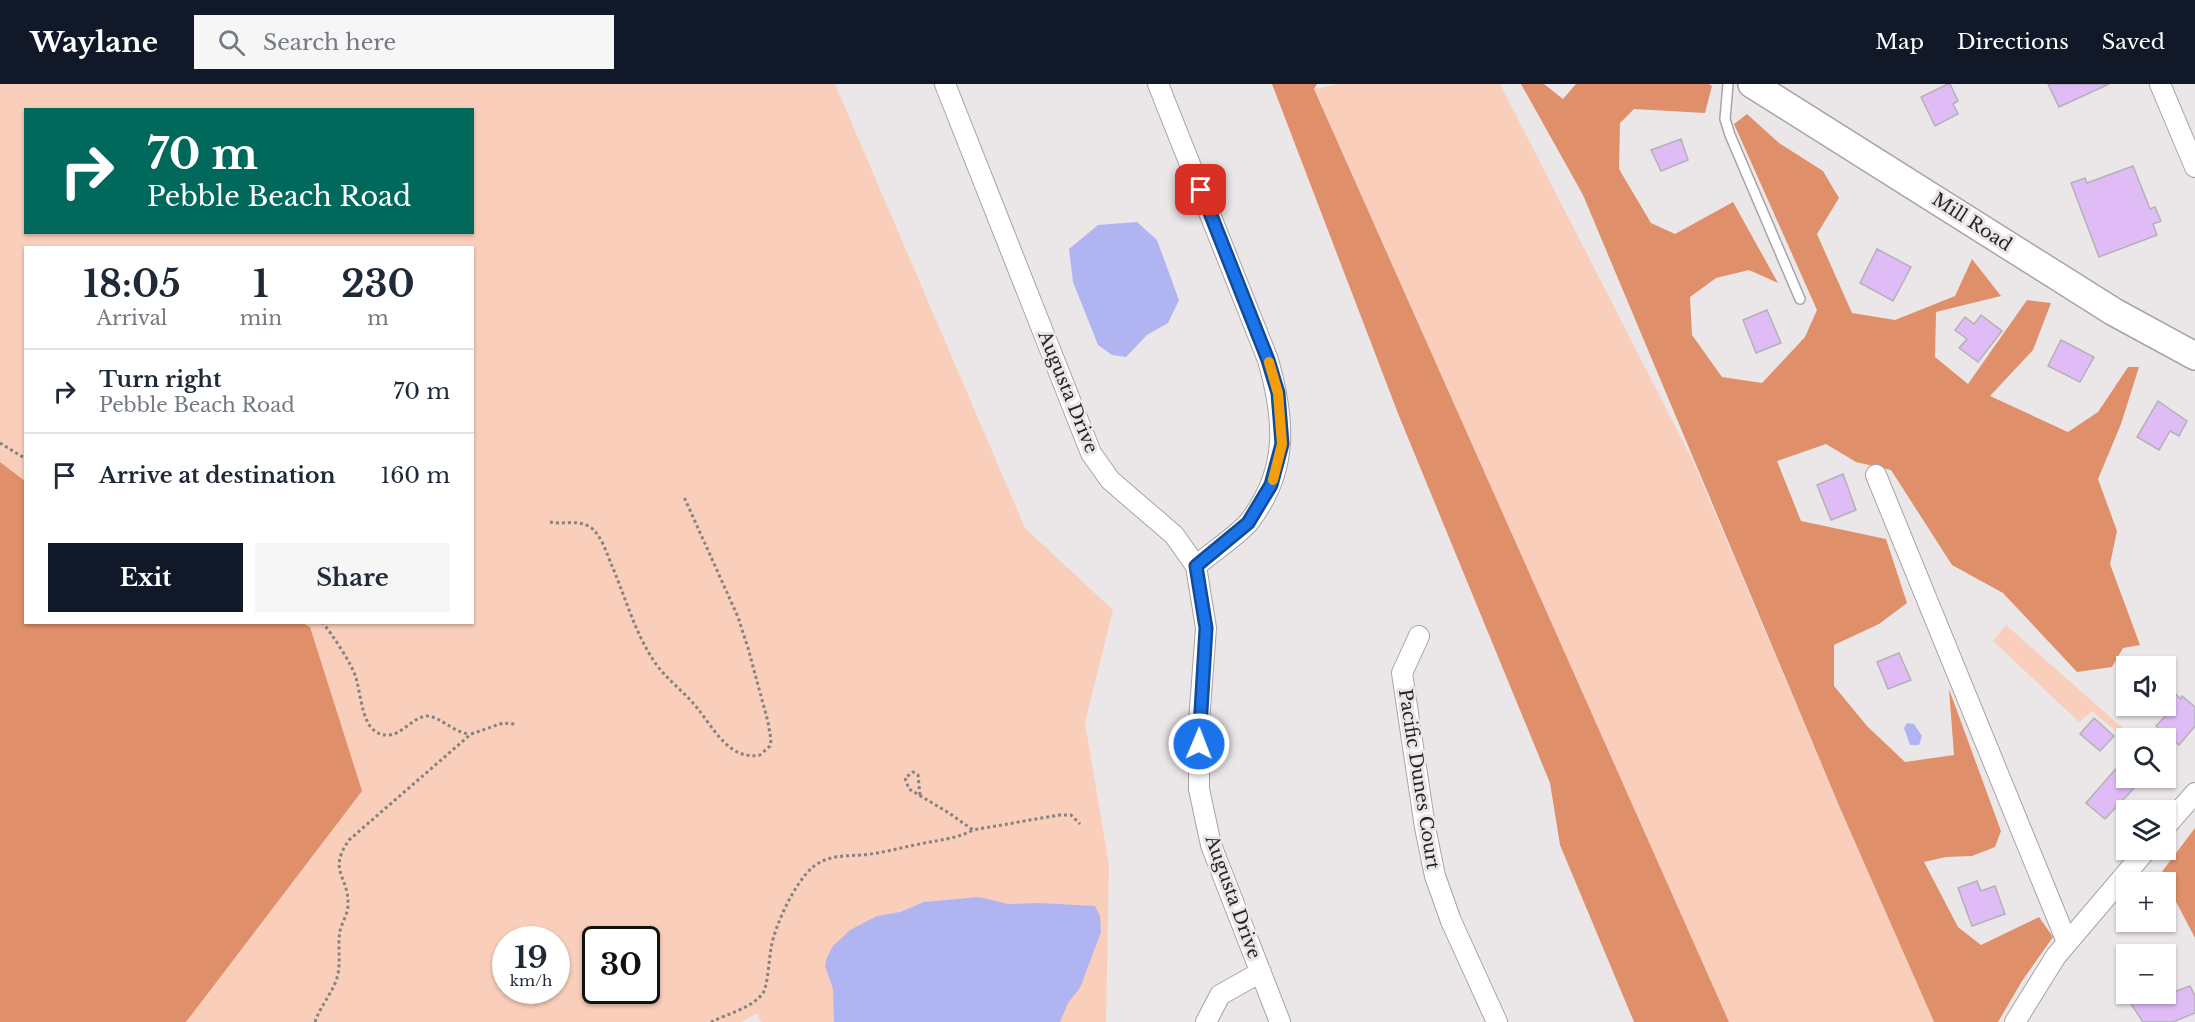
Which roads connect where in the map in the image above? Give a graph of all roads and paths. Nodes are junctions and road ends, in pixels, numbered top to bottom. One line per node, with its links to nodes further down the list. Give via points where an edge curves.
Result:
1 (945, 84): 14 (street, Augusta Drive, via 1091,453 1110,480 1174,535)
2 (1158, 84): 14 (street, via 1278,393 1282,444 1271,485 1248,523)
3 (1728, 84): 7 (lane, via 1725,119 1730,135)
4 (1752, 84): 8 (main road, Mill Road, via 2114,312)
5 (2160, 84): 6 (street)
6 (2195, 168)
7 (1800, 299)
8 (2195, 356)
9 (0, 443): 10 (path)
10 (24, 458)
11 (1876, 475): 25 (street)
12 (684, 497): 13 (path, via 748,648 771,740 760,755 745,755 726,744 659,669 590,527)
13 (549, 522)
14 (1196, 566): 26 (street, Augusta Drive, via 1206,628 1199,789 1212,845)
15 (323, 624): 18 (path, via 355,674 368,723 376,733 397,733 428,716 460,733)
16 (1419, 636): 31 (street, Pacific Dunes Court, via 1402,673 1427,837 1435,876 1451,921)
17 (515, 724): 18 (path, via 503,723)
18 (471, 734): 27 (path, via 348,840 340,852 338,863 348,901 340,933 339,968)
19 (2195, 793): 21 (street)
20 (920, 795): 20 (path, via 909,789 905,778 913,772 918,775); 23 (path)
21 (2176, 815)
22 (1080, 824): 23 (path, via 1071,815 1059,814)
23 (973, 830): 28 (path, via 960,837 894,851 839,856 815,865 799,884 775,932 765,991 758,999)
24 (2138, 860): 25 (street)
25 (2067, 942): 32 (street)
26 (1261, 972): 29 (street, via 1220,995); 30 (street, Augusta Drive)
27 (315, 1022)
28 (711, 1022)
29 (1206, 1022)
30 (1280, 1022)
31 (1497, 1022)
32 (2015, 1022)

